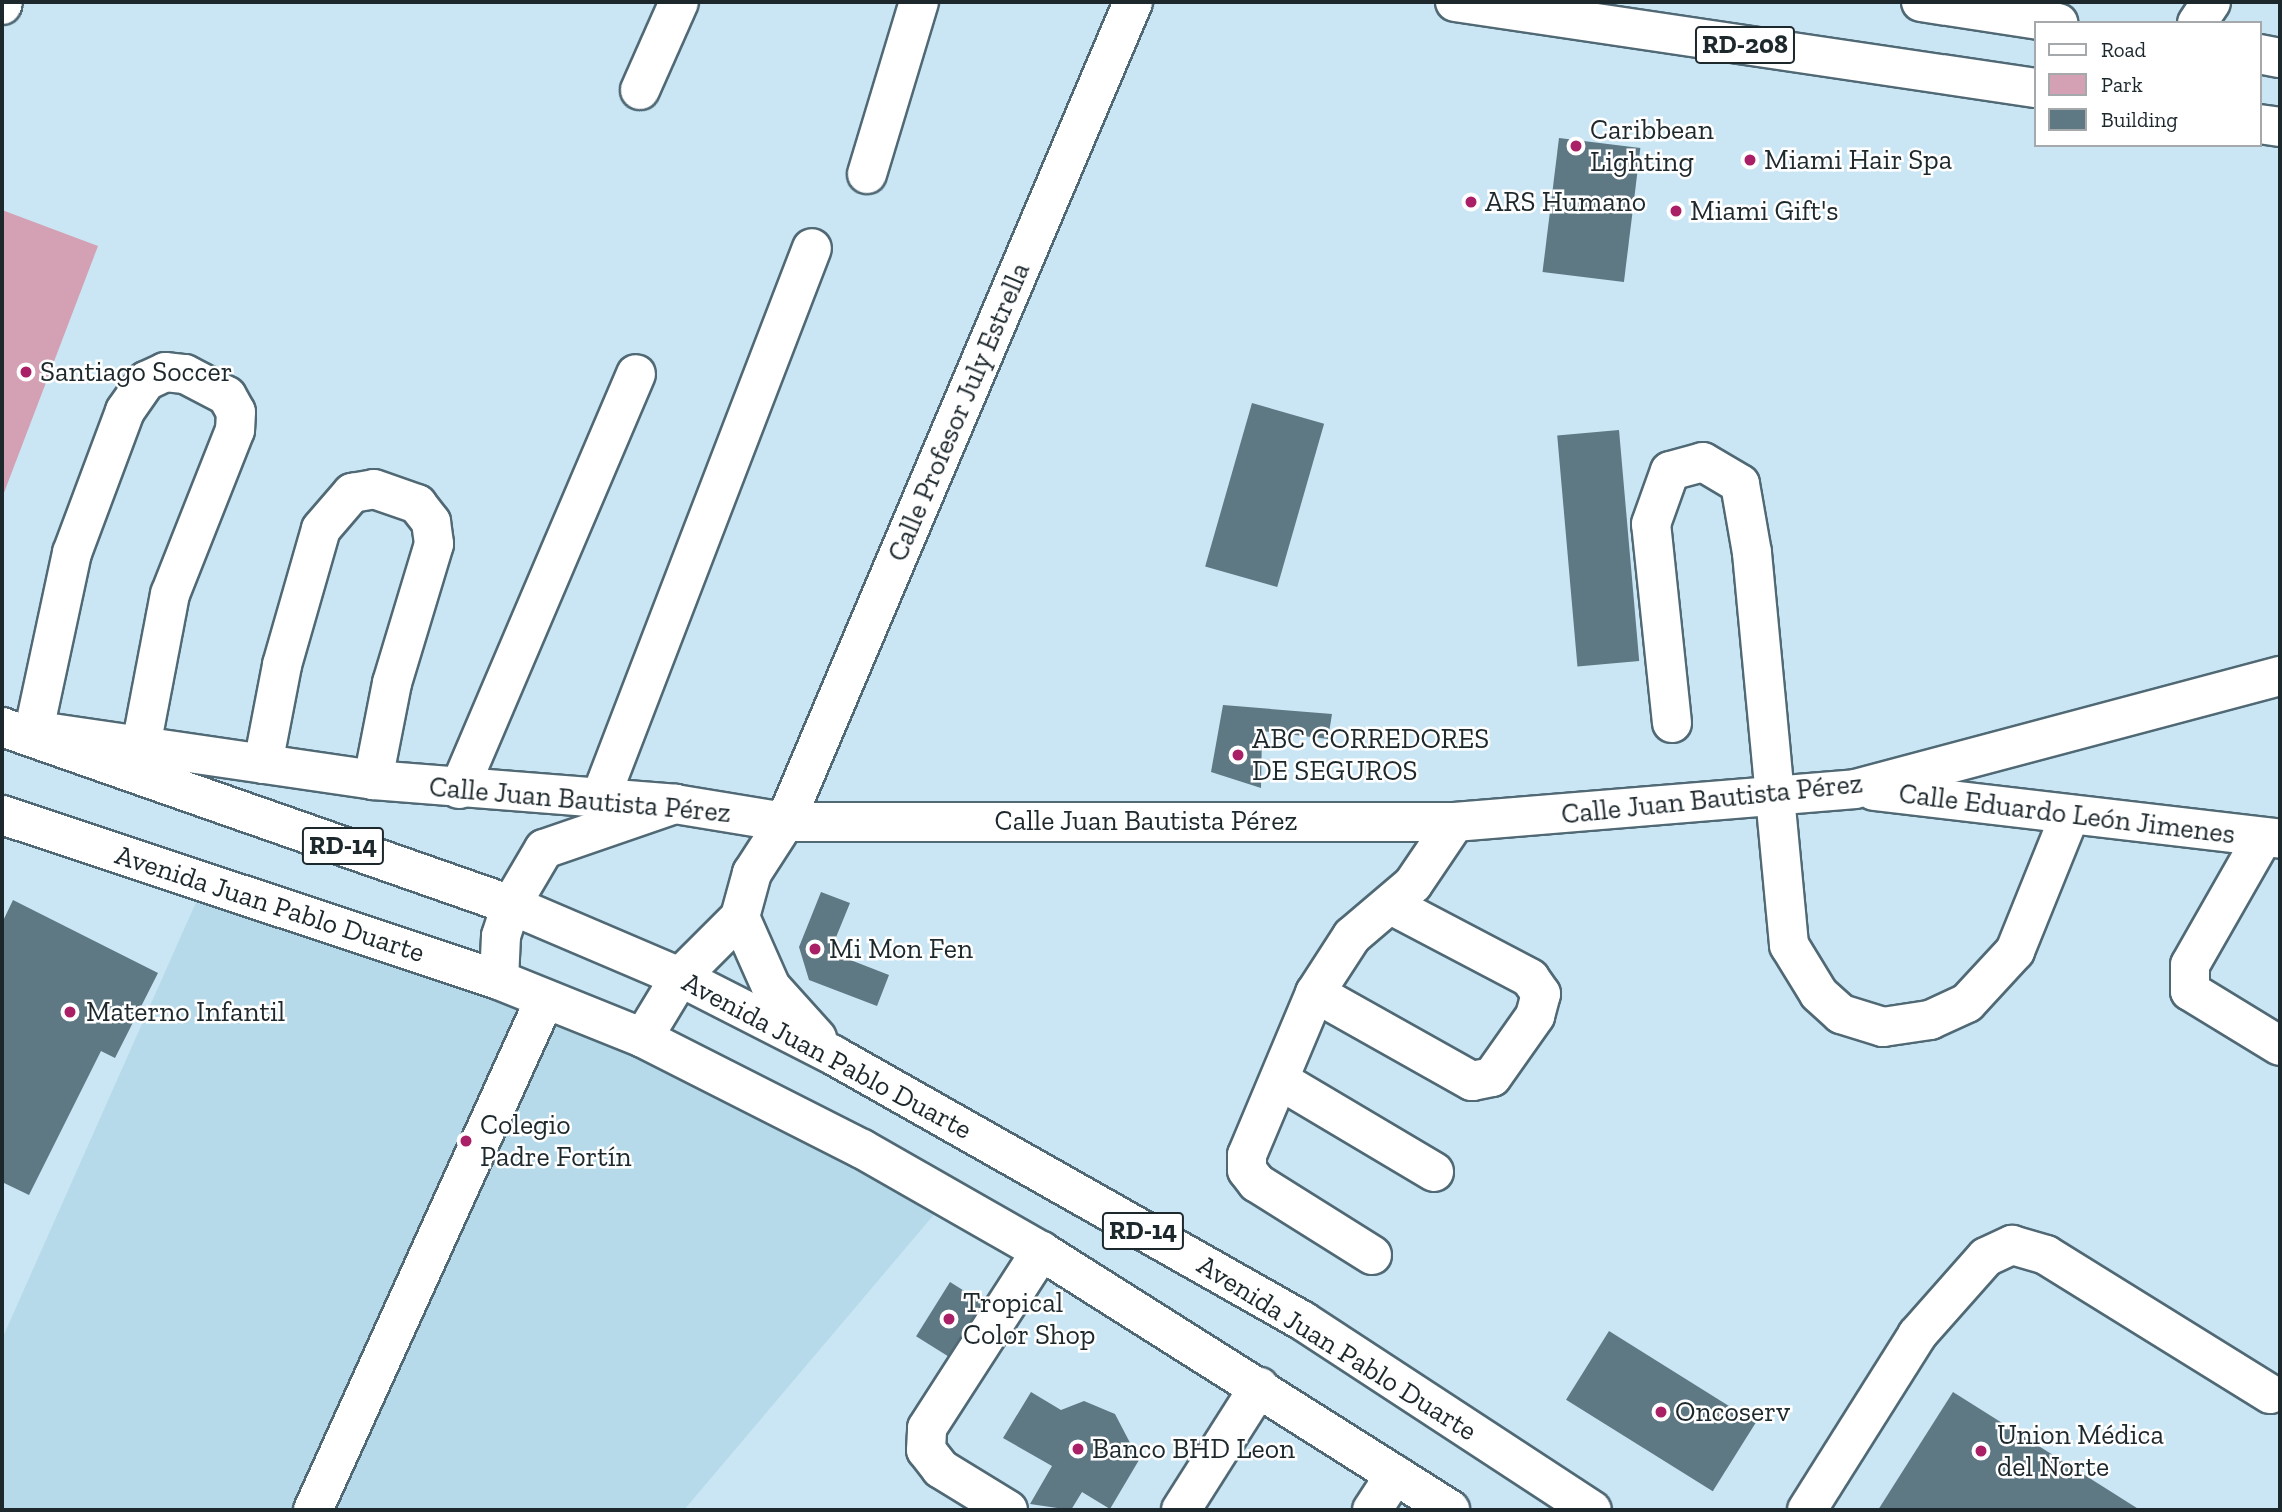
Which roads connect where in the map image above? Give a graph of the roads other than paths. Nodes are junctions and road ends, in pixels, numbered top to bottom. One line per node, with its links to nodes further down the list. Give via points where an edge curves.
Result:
1 (679, 2): 12 (main road)
2 (919, 2): 15 (main road)
3 (1133, 2): 31 (main road, Calle Profesor July Estrella)
4 (1455, 2): 11 (main road, RD-208)
5 (1921, 2): 7 (main road)
6 (2211, 2): 8 (main road)
7 (2045, 21)
8 (2198, 21)
9 (2261, 54): 10 (main road)
10 (2280, 58)
11 (2034, 88)
12 (640, 90)
13 (2261, 124): 14 (main road)
14 (2280, 127)
15 (867, 174)
16 (812, 248): 27 (main road)
17 (636, 373): 24 (main road)
18 (2280, 676): 25 (main road, Calle Juan Bautista Pérez)
19 (1672, 723): 26 (main road, via 1651,524 1670,471 1703,462 1740,484 1752,554)
20 (12, 728): 21 (main road, Calle Juan Bautista Pérez); 21 (main road, via 125,411 146,381 165,372 185,374 226,396 236,412 236,430 170,594); 34 (main road, Avenida Juan Pablo Duarte / RD-14)
21 (141, 746): 22 (main road, Calle Juan Bautista Pérez)
22 (263, 764): 23 (main road, Calle Juan Bautista Pérez); 23 (main road, via 314,547 352,492 374,489 417,504 431,522 434,544 392,683)
23 (373, 780): 24 (main road, Calle Juan Bautista Pérez)
24 (459, 789): 27 (main road, Calle Juan Bautista Pérez)
25 (1854, 789): 26 (main road, Calle Juan Bautista Pérez); 30 (main road, Calle Eduardo León Jimenes)
26 (1773, 797): 30 (main road, via 1789,945 1819,994 1841,1014 1883,1027 1930,1020 1967,1003 2015,951); 32 (main road, Calle Juan Bautista Pérez)
27 (600, 799): 28 (main road, Calle Juan Bautista Pérez)
28 (675, 804): 31 (main road, Calle Juan Bautista Pérez); 34 (main road, via 544,849)
29 (2, 815): 38 (main road, Avenida Juan Pablo Duarte / RD-14)
30 (2070, 815): 33 (main road, Calle Eduardo León Jimenes)
31 (785, 822): 32 (main road, Calle Juan Bautista Pérez); 36 (main road, Calle Profesor July Estrella, via 752,873)
32 (1455, 822): 35 (main road)
33 (2272, 838): 42 (main road, via 2189,965 2190,991)
34 (512, 905): 37 (main road, Avenida Juan Pablo Duarte / RD-14); 38 (main road, via 499,947)
35 (1391, 905): 39 (main road, via 1369,915); 39 (main road, via 1530,978 1541,994 1535,1016 1492,1077 1472,1081)
36 (740, 917): 37 (main road); 43 (main road, via 771,987)
37 (680, 976): 41 (main road); 43 (main road, Avenida Juan Pablo Duarte / RD-14)
38 (499, 980): 40 (main road, Avenida Juan Pablo Duarte / RD-14)
39 (1315, 993): 44 (main road)
40 (545, 999): 41 (main road, Avenida Juan Pablo Duarte / RD-14); 51 (main road)
41 (643, 1038): 46 (main road, Avenida Juan Pablo Duarte / RD-14, via 862,1149)
42 (2280, 1046)
43 (833, 1055): 56 (main road, Avenida Juan Pablo Duarte / RD-14, via 1303,1321)
44 (1281, 1081): 45 (main road); 47 (main road, via 1247,1155 1247,1170)
45 (1434, 1172)
46 (1041, 1251): 48 (main road, Avenida Juan Pablo Duarte / RD-14); 52 (main road, via 927,1427 926,1450 941,1469)
47 (1372, 1255)
48 (1259, 1387): 50 (main road, Avenida Juan Pablo Duarte / RD-14); 53 (main road)
49 (2270, 1394): 57 (main road, via 2046,1255 2012,1245 1986,1257 1917,1335)
50 (1395, 1475): 54 (main road); 55 (main road, Avenida Juan Pablo Duarte / RD-14)
51 (313, 1510)
52 (1008, 1510)
53 (1181, 1510)
54 (1372, 1510)
55 (1450, 1510)
56 (1592, 1510)
57 (1807, 1510)

